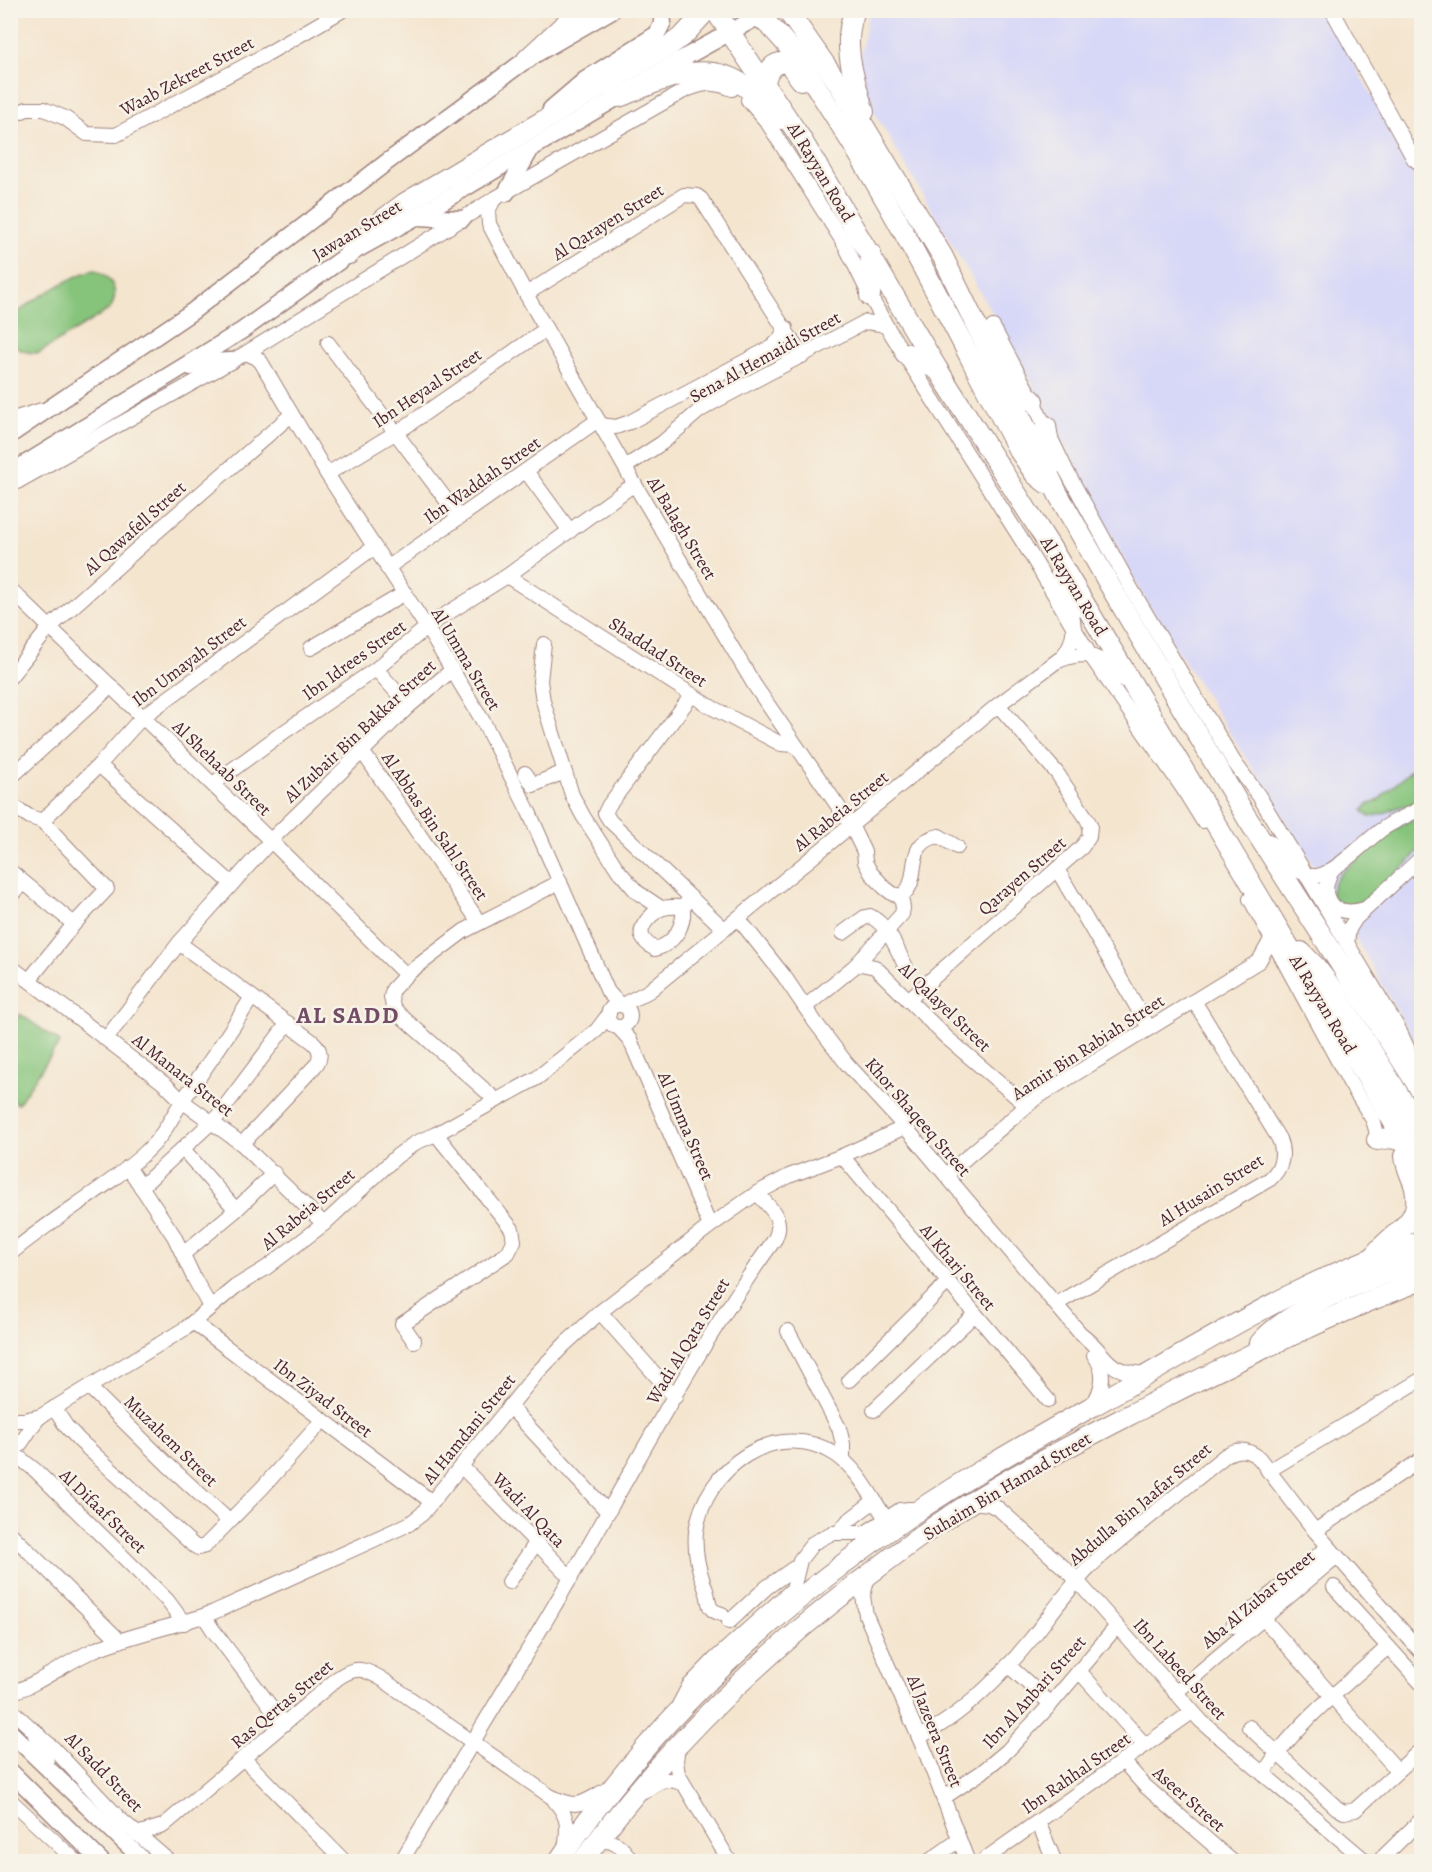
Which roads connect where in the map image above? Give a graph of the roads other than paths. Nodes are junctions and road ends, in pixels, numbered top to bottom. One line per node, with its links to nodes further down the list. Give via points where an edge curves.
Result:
1 (343, 10): 14 (street, Waab Zekreet Street, via 116,135 87,134 44,109 27,109)
2 (580, 10): 11 (highway)
3 (612, 10): 11 (main road, Jawaan Street)
4 (660, 10): 15 (main road, via 663,22 657,34 585,80)
5 (707, 10): 15 (highway, via 669,46)
6 (715, 10): 10 (highway, Al Rayyan Road)
7 (786, 10): 17 (highway, Al Rayyan Road)
8 (855, 10): 17 (highway, via 850,30 851,70)
9 (1332, 10): 19 (street, via 1414,159)
10 (749, 18): 12 (highway, Al Rayyan Road, via 748,58); 13 (main road, Jawaan Street); 21 (highway, via 774,29 811,79)
11 (527, 59): 44 (main road, Jawaan Street, via 193,311)
12 (765, 83): 16 (highway, Al Rayyan Road); 21 (highway, via 775,64 784,62 793,67 841,143)
13 (619, 97): 16 (highway, via 688,72 721,74 746,87); 18 (main road, Jawaan Street)
14 (10, 116)
15 (527, 129): 25 (highway, via 405,203)
16 (800, 137): 26 (highway, Al Rayyan Road)
17 (872, 137): 39 (highway, Al Rayyan Road, via 943,257)
18 (531, 150): 20 (main road); 22 (main road, Jawaan Street)
19 (1422, 165)
20 (500, 196): 23 (street); 24 (street, Al Balagh Street, via 490,205 488,218); 28 (street, Al Rayyan Road, via 690,88 710,83 731,88 752,103 767,122 845,245)
21 (891, 210): 57 (highway, via 1017,449 1035,474)
22 (416, 217): 23 (main road); 25 (main road, Jawaan Street)
23 (462, 219): 24 (street, Al Balagh Street, via 480,222); 34 (street)
24 (496, 240): 27 (street, Al Balagh Street)
25 (349, 254): 42 (main road, Jawaan Street, via 243,330)
26 (871, 254): 28 (highway); 41 (highway, Al Rayyan Road)
27 (526, 294): 32 (street, Al Qarayen Street, via 684,195 691,195 701,199); 33 (street, Al Balagh Street)
28 (872, 300): 29 (street, Sena Al Hemaidi Street); 30 (street, Al Rayyan Road)
29 (865, 322): 30 (street, Sena Al Hemaidi Street); 37 (street, Sena Al Hemaidi Street)
30 (887, 327): 36 (street, Al Rayyan Road)
31 (993, 327): 43 (street, Al Rayyan Road)
32 (786, 328): 37 (street, Al Qarayen Street); 47 (street, via 771,347 650,412 616,428)
33 (546, 329): 47 (street, Al Balagh Street); 49 (street, Ibn Heyaal Street)
34 (263, 342): 38 (street); 40 (street)
35 (328, 343): 49 (street)
36 (905, 352): 41 (highway); 68 (street, Al Rayyan Road)
37 (802, 356): 51 (street, Sena Al Hemaidi Street, via 705,406 662,443)
38 (239, 357): 40 (street, Al Umma Street, via 257,358); 42 (main road); 56 (street)
39 (993, 357): 43 (highway); 57 (highway, Al Rayyan Road)
40 (261, 362): 45 (street, Al Umma Street)
41 (938, 369): 61 (highway, Al Rayyan Road)
42 (174, 372): 53 (main road, Jawaan Street)
43 (1033, 401): 48 (street, Al Rayyan Road)
44 (56, 405): 46 (street, Jawaan Street); 50 (main road, Jawaan Street)
45 (291, 415): 54 (street, Al Umma Street); 66 (street, Al Qawafell Street)
46 (10, 420)
47 (599, 423): 51 (street, Al Balagh Street); 52 (street, Ibn Waddah Street)
48 (1046, 426): 57 (highway); 100 (street, Al Rayyan Road, via 1132,590)
49 (396, 433): 54 (street, Ibn Heyaal Street); 58 (street)
50 (10, 435)
51 (625, 467): 55 (street, Al Balagh Street)
52 (526, 471): 58 (street, Ibn Waddah Street); 59 (street)
53 (10, 473)
54 (327, 474): 60 (street, Al Umma Street)
55 (635, 485): 59 (street, Ibn Idrees Street); 82 (street, Al Balagh Street, via 755,686)
56 (10, 486)
57 (1058, 494): 91 (highway, Al Rayyan Road)
58 (459, 518): 62 (street, Ibn Waddah Street)
59 (570, 531): 63 (street, Ibn Idrees Street)
60 (374, 548): 62 (street, Al Umma Street); 81 (street, Ibn Umayah Street)
61 (1053, 551): 68 (street); 79 (highway, Al Rayyan Road)
62 (387, 568): 65 (street, Al Umma Street)
63 (507, 576): 67 (street, Ibn Idrees Street); 77 (street, Shaddad Street)
64 (10, 590): 66 (street, Al Shehaab Street)
65 (405, 593): 67 (street, Al Umma Street); 70 (street)
66 (51, 627): 75 (street, Al Qawafell Street); 76 (street, Al Shehaab Street)
67 (428, 628): 73 (street, Ibn Idrees Street); 74 (street, Al Umma Street)
68 (1074, 628): 71 (street, Al Rayyan Road); 72 (street, Al Rabeia Street, via 1070,646)
69 (544, 644): 85 (street, via 540,681 543,701)
70 (311, 648)
71 (1090, 655): 72 (street, Al Rabeia Street); 79 (street, via 1109,664); 115 (street, Al Rayyan Road, via 1182,787)
72 (1057, 662): 78 (street, Al Rabeia Street)
73 (376, 669): 80 (street); 88 (street, Ibn Idrees Street)
74 (452, 670): 80 (street, Al Zubair Bin Bakkar Street); 101 (street, Al Umma Street, via 484,723)
75 (10, 676)
76 (111, 686): 81 (street, Al Shehaab Street); 87 (street)
77 (692, 695): 82 (street, Shaddad Street, via 781,744); 106 (street, via 605,813)
78 (998, 705): 93 (street, Al Rabeia Street); 97 (street, Qarayen Street, via 1057,773 1090,825 1086,843)
79 (1146, 705): 115 (highway, Al Rayyan Road)
80 (409, 706): 83 (street, Al Zubair Bin Bakkar Street)
81 (143, 718): 84 (street, Ibn Umayah Street); 88 (street, Al Shehaab Street)
82 (795, 745): 93 (street, Al Balagh Street)
83 (362, 751): 94 (street, Al Zubair Bin Bakkar Street); 110 (street, Al Abbas Bin Sahl Street)
84 (99, 765): 92 (street, Ibn Umayah Street); 103 (street)
85 (564, 772): 86 (street, via 533,785); 107 (street, via 583,816 618,870 637,892)
86 (525, 773)
87 (11, 776)
88 (213, 784): 94 (street, Al Shehaab Street)
89 (10, 804): 92 (street)
90 (1422, 807): 98 (street, via 1380,830)
91 (1247, 818): 100 (street, via 1293,866); 133 (highway, Al Rayyan Road)
92 (42, 821): 111 (street, via 107,889)
93 (851, 825): 104 (street, Al Balagh Street, via 871,873 885,888); 109 (street, Al Rabeia Street)
94 (271, 841): 103 (street, Al Zubair Bin Bakkar Street); 123 (street, Al Shehaab Street)
95 (957, 847): 104 (street, via 939,836 921,846 914,855 907,892)
96 (1422, 857): 108 (street)
97 (1057, 869): 126 (street, Qarayen Street); 131 (street)
98 (1332, 870): 100 (street, via 1317,876); 108 (street, via 1326,889 1331,904 1342,911)
99 (10, 871): 102 (street)
100 (1306, 874): 117 (street, Al Rayyan Road)
101 (560, 882): 110 (street); 129 (street, Al Umma Street)
102 (24, 883): 105 (street); 111 (street)
103 (231, 883): 116 (street, Al Zubair Bin Bakkar Street)
104 (901, 896): 113 (street, via 902,914)
105 (10, 897)
106 (687, 903): 107 (street); 107 (street, via 682,927 666,945 655,949 646,944 641,928); 112 (street)
107 (661, 908)
108 (1365, 909): 117 (street, via 1349,928)
109 (738, 918): 112 (street, Al Rabeia Street); 128 (street, Khor Shaqeeq Street)
110 (479, 922): 123 (street)
111 (74, 924): 124 (street)
112 (724, 929): 129 (street, Al Rabeia Street)
113 (887, 929): 114 (street, via 870,916); 121 (street); 122 (street)
114 (843, 933)
115 (1276, 936): 118 (street, Aamir Bin Rabiah Street); 119 (street, Al Rayyan Road); 137 (highway, Al Rayyan Road); 143 (highway, via 1310,961 1335,992)
116 (179, 943): 125 (street); 132 (street, Al Zubair Bin Bakkar Street)
117 (1347, 943): 133 (street, Al Rayyan Road, via 1403,1037)
118 (1259, 961): 119 (street); 127 (street, Aamir Bin Rabiah Street)
119 (1286, 964): 134 (street, Al Rayyan Road)
120 (10, 966): 124 (street, Al Manara Street)
121 (855, 966): 126 (street, Al Qalayel Street, via 880,970); 128 (street)
122 (906, 967)
123 (407, 974): 136 (street, via 393,988 393,1006)
124 (30, 980): 132 (street, Al Manara Street)
125 (252, 997): 130 (street); 138 (street)
126 (908, 1000): 139 (street, Al Qalayel Street)
127 (1194, 1001): 131 (street, Aamir Bin Rabiah Street); 166 (street, Al Husain Street, via 1282,1145 1278,1170 1270,1179)
128 (806, 1006): 141 (street, Khor Shaqeeq Street, via 848,1064)
129 (619, 1015): 136 (street, Al Rabeia Street, via 537,1078); 156 (street, Al Umma Street)
130 (288, 1023): 140 (street); 145 (street, via 317,1045 318,1063)
131 (1149, 1028): 139 (street, Aamir Bin Rabiah Street)
132 (106, 1040): 138 (street, Al Manara Street)
133 (1411, 1074): 135 (highway, Al Rayyan Road)
134 (1350, 1083): 137 (highway); 144 (street, Al Rayyan Road, via 1373,1120)
135 (1422, 1092)
136 (496, 1100): 142 (street, Al Rabeia Street)
137 (1380, 1100): 143 (highway, Al Rayyan Road)
138 (182, 1101): 140 (street, Al Manara Street); 148 (street, via 161,1137)
139 (1026, 1105): 151 (street, Aamir Bin Rabiah Street)
140 (213, 1121): 145 (street, Al Manara Street); 146 (street)
141 (905, 1127): 147 (street, Al Hamdani Street); 151 (street, Khor Shaqeeq Street)
142 (436, 1134): 155 (street, Al Rabeia Street, via 397,1156); 173 (street, via 512,1229 514,1241 508,1253 402,1324)
143 (1411, 1139): 144 (highway); 149 (highway, Al Rayyan Road); 160 (highway, via 1406,1164 1415,1187 1415,1208 1409,1223)
144 (1377, 1140)
145 (242, 1144): 150 (street, Al Manara Street)
146 (183, 1149): 152 (street); 154 (street)
147 (842, 1156): 153 (street, Al Hamdani Street, via 789,1176); 163 (street, Al Kharj Street)
148 (128, 1167): 152 (street); 158 (street)
149 (1422, 1170)
150 (274, 1173): 154 (street); 155 (street, Al Manara Street)
151 (946, 1175): 166 (street, Khor Shaqeeq Street)
152 (141, 1187): 159 (street)
153 (758, 1193): 156 (street, Al Hamdani Street); 179 (street, Wadi Al Qata Street, via 779,1222 778,1232 742,1284)
154 (236, 1209): 159 (street)
155 (324, 1224): 167 (street, Al Rabeia Street)
156 (710, 1226): 168 (street, Al Hamdani Street)
157 (1422, 1241): 160 (highway, Suhaim Bin Hamad Street)
158 (10, 1254)
159 (183, 1254): 167 (street)
160 (1373, 1258): 175 (highway, Suhaim Bin Hamad Street, via 1287,1297)
161 (1422, 1260): 174 (highway, via 1296,1314 1265,1337)
162 (1422, 1280): 165 (highway, Suhaim Bin Hamad Street)
163 (948, 1282): 169 (street, Al Kharj Street); 177 (street)
164 (1422, 1293): 165 (highway, via 1393,1300)
165 (1374, 1299): 174 (highway, Suhaim Bin Hamad Street)
166 (1056, 1304): 172 (street, Khor Shaqeeq Street)
167 (210, 1307): 170 (street, Al Rabeia Street)
168 (600, 1312): 179 (street); 181 (street, Al Hamdani Street)
169 (975, 1314): 180 (street, Al Kharj Street); 184 (street)
170 (193, 1322): 178 (street, Al Rabeia Street); 187 (street, Ibn Ziyad Street)
171 (788, 1331): 190 (street, via 839,1428)
172 (1080, 1333): 175 (street, Khor Shaqeeq Street, via 1117,1369); 182 (street, Khor Shaqeeq Street, via 1102,1372 1100,1391)
173 (414, 1341)
174 (1253, 1353): 196 (highway, Suhaim Bin Hamad Street, via 1073,1444)
175 (1149, 1374): 182 (highway, Suhaim Bin Hamad Street)
176 (1422, 1379): 193 (street)
177 (849, 1380)
178 (89, 1387): 183 (street, Al Rabeia Street); 200 (street, Muzahem Street)
179 (675, 1397): 198 (street, Wadi Al Qata Street)
180 (1048, 1400)
181 (509, 1406): 192 (street, Al Hamdani Street); 198 (street)
182 (1092, 1407): 197 (highway, Suhaim Bin Hamad Street)
183 (54, 1408): 185 (street, Al Rabeia Street); 200 (street, via 80,1441 193,1545 205,1546)
184 (874, 1410)
185 (41, 1416): 186 (street, Al Rabeia Street); 188 (street, Al Rabeia Street)
186 (11, 1420): 188 (street, via 21,1426)
187 (323, 1420): 194 (street, Ibn Ziyad Street); 200 (street)
188 (24, 1438): 189 (street, Al Rabeia Street)
189 (10, 1452): 212 (street, Al Difaaf Street, via 36,1470)
190 (843, 1460): 195 (street, via 859,1476); 216 (street, via 808,1443 779,1442 751,1452 718,1480 706,1499 696,1531 698,1564 708,1593 719,1601)
191 (1422, 1460): 201 (street, Aba Al Zubar Street)
192 (461, 1466): 194 (street, Al Hamdani Street); 204 (street, Wadi Al Qata)
193 (1268, 1471): 201 (street, Abdulla Bin Jaafar Street); 209 (street, Abdulla Bin Jaafar Street, via 1251,1452 1231,1452 1108,1550)
194 (432, 1502): 214 (street, Al Hamdani Street, via 409,1524)
195 (874, 1502): 199 (street); 202 (street)
196 (972, 1502): 207 (highway, Suhaim Bin Hamad Street); 209 (street, Ibn Labeed Street, via 999,1509)
197 (918, 1510): 199 (street, Suhaim Bin Hamad Street, via 900,1510); 219 (highway, Suhaim Bin Hamad Street)
198 (608, 1512): 208 (street, Wadi Al Qata Street)
199 (886, 1519): 202 (street, Suhaim Bin Hamad Street, via 864,1533)
200 (229, 1521)
201 (1315, 1531): 205 (street, Abdulla Bin Jaafar Street)
202 (839, 1532): 206 (street, Suhaim Bin Hamad Street, via 813,1543)
203 (10, 1533): 224 (street)
204 (536, 1543): 208 (street, Wadi Al Qata); 210 (street)
205 (1332, 1551): 217 (street, Aba Al Zubar Street); 221 (street); 226 (street, Abdulla Bin Jaafar Street)
206 (797, 1566): 216 (street); 219 (street, Suhaim Bin Hamad Street, via 793,1589)
207 (868, 1575): 213 (highway, Suhaim Bin Hamad Street); 215 (street, via 863,1596)
208 (571, 1578): 242 (street, Wadi Al Qata Street)
209 (1077, 1580): 220 (street, Ibn Labeed Street); 227 (street, Abdulla Bin Jaafar Street)
210 (509, 1582)
211 (1334, 1587): 225 (street)
212 (167, 1600): 218 (street, Al Difaaf Street); 222 (street)
213 (835, 1600): 215 (street, via 852,1604); 243 (highway, Suhaim Bin Hamad Street, via 742,1679)
214 (209, 1614): 218 (street, Al Hamdani Street); 237 (street, via 213,1630)
215 (866, 1615): 241 (street, Al Jazeera Street)
216 (725, 1618): 223 (street)
217 (1263, 1618): 231 (street, Aba Al Zubar Street); 232 (street)
218 (184, 1623): 222 (street, Al Hamdani Street)
219 (763, 1623): 223 (street, Suhaim Bin Hamad Street); 236 (highway, Suhaim Bin Hamad Street)
220 (1117, 1626): 228 (street, Ibn Al Anbari Street); 231 (street, Ibn Labeed Street)
221 (1233, 1626)
222 (169, 1628): 224 (street, Al Hamdani Street)
223 (740, 1636): 236 (street, Suhaim Bin Hamad Street, via 689,1686)
224 (120, 1641): 230 (street, Al Hamdani Street, via 94,1650)
225 (1388, 1647): 229 (street); 232 (street)
226 (1422, 1653)
227 (1008, 1665): 233 (street); 241 (street, Abdulla Bin Jaafar Street, via 963,1707)
228 (1079, 1671): 233 (street, Ibn Al Anbari Street); 244 (street)
229 (1422, 1684)
230 (17, 1690): 234 (street, Al Hamdani Street)
231 (1175, 1693): 235 (street, Ibn Labeed Street)
232 (1332, 1696): 246 (street); 250 (street)
233 (1051, 1704): 257 (street, Ibn Al Anbari Street, via 999,1759)
234 (14, 1712): 240 (street, Al Sadd Street)
235 (1192, 1712): 244 (street, Ibn Rahhal Street); 252 (street, Ibn Labeed Street)
236 (677, 1713): 254 (highway, Suhaim Bin Hamad Street)
237 (284, 1724): 242 (street, Ras Qertas Street, via 338,1678 361,1669 382,1679); 247 (street, Ras Qertas Street)
238 (1249, 1727): 246 (street)
239 (10, 1732): 249 (main road, Al Sadd Street)
240 (34, 1732): 249 (main road); 262 (street, Al Sadd Street)
241 (919, 1737): 257 (street, Al Jazeera Street)
242 (471, 1742): 256 (street, Ras Qertas Street); 271 (street, Wadi Al Qata Street)
243 (678, 1743): 253 (street, via 676,1765); 255 (highway, Suhaim Bin Hamad Street)
244 (1145, 1745): 248 (street, Ibn Rahhal Street)
245 (1422, 1749): 250 (street)
246 (1277, 1753): 250 (street, via 1344,1812 1355,1810); 252 (street)
247 (243, 1758): 261 (street, Ras Qertas Street); 270 (street)
248 (1123, 1761): 260 (street, Ibn Rahhal Street); 279 (street, Aseer Street, via 1145,1786)
249 (49, 1768): 265 (main road, Al Sadd Street)
250 (1398, 1771)
251 (11, 1772): 268 (main road)
252 (1263, 1774): 280 (street, Ibn Labeed Street)
253 (683, 1784): 255 (street, via 663,1780); 274 (street)
254 (612, 1787): 256 (street, Ras Qertas Street, via 577,1805); 266 (highway, Suhaim Bin Hamad Street)
255 (634, 1795): 264 (highway, Suhaim Bin Hamad Street)
256 (550, 1796): 266 (street, Ras Qertas Street, via 567,1822)
257 (943, 1798): 263 (street, Al Jazeera Street)
258 (10, 1800): 267 (street)
259 (1422, 1819): 281 (street)
260 (1038, 1822): 277 (street, Ibn Rahhal Street); 278 (street)
261 (163, 1826): 262 (street, Ras Qertas Street); 265 (street, Ras Qertas Street)
262 (137, 1834): 265 (street, Al Sadd Street)
263 (959, 1840): 275 (street); 276 (street, Al Jazeera Street)
264 (597, 1841): 272 (highway, Suhaim Bin Hamad Street); 273 (street, via 619,1844)
265 (149, 1855): 269 (street, Al Sadd Street)
266 (562, 1856)
267 (76, 1862)
268 (102, 1862)
269 (170, 1862)
270 (345, 1862)
271 (401, 1862)
272 (582, 1862)
273 (632, 1862)
274 (730, 1862)
275 (928, 1862)
276 (968, 1862)
277 (981, 1862)
278 (1055, 1862)
279 (1233, 1862)
280 (1367, 1862)
281 (1378, 1862)

